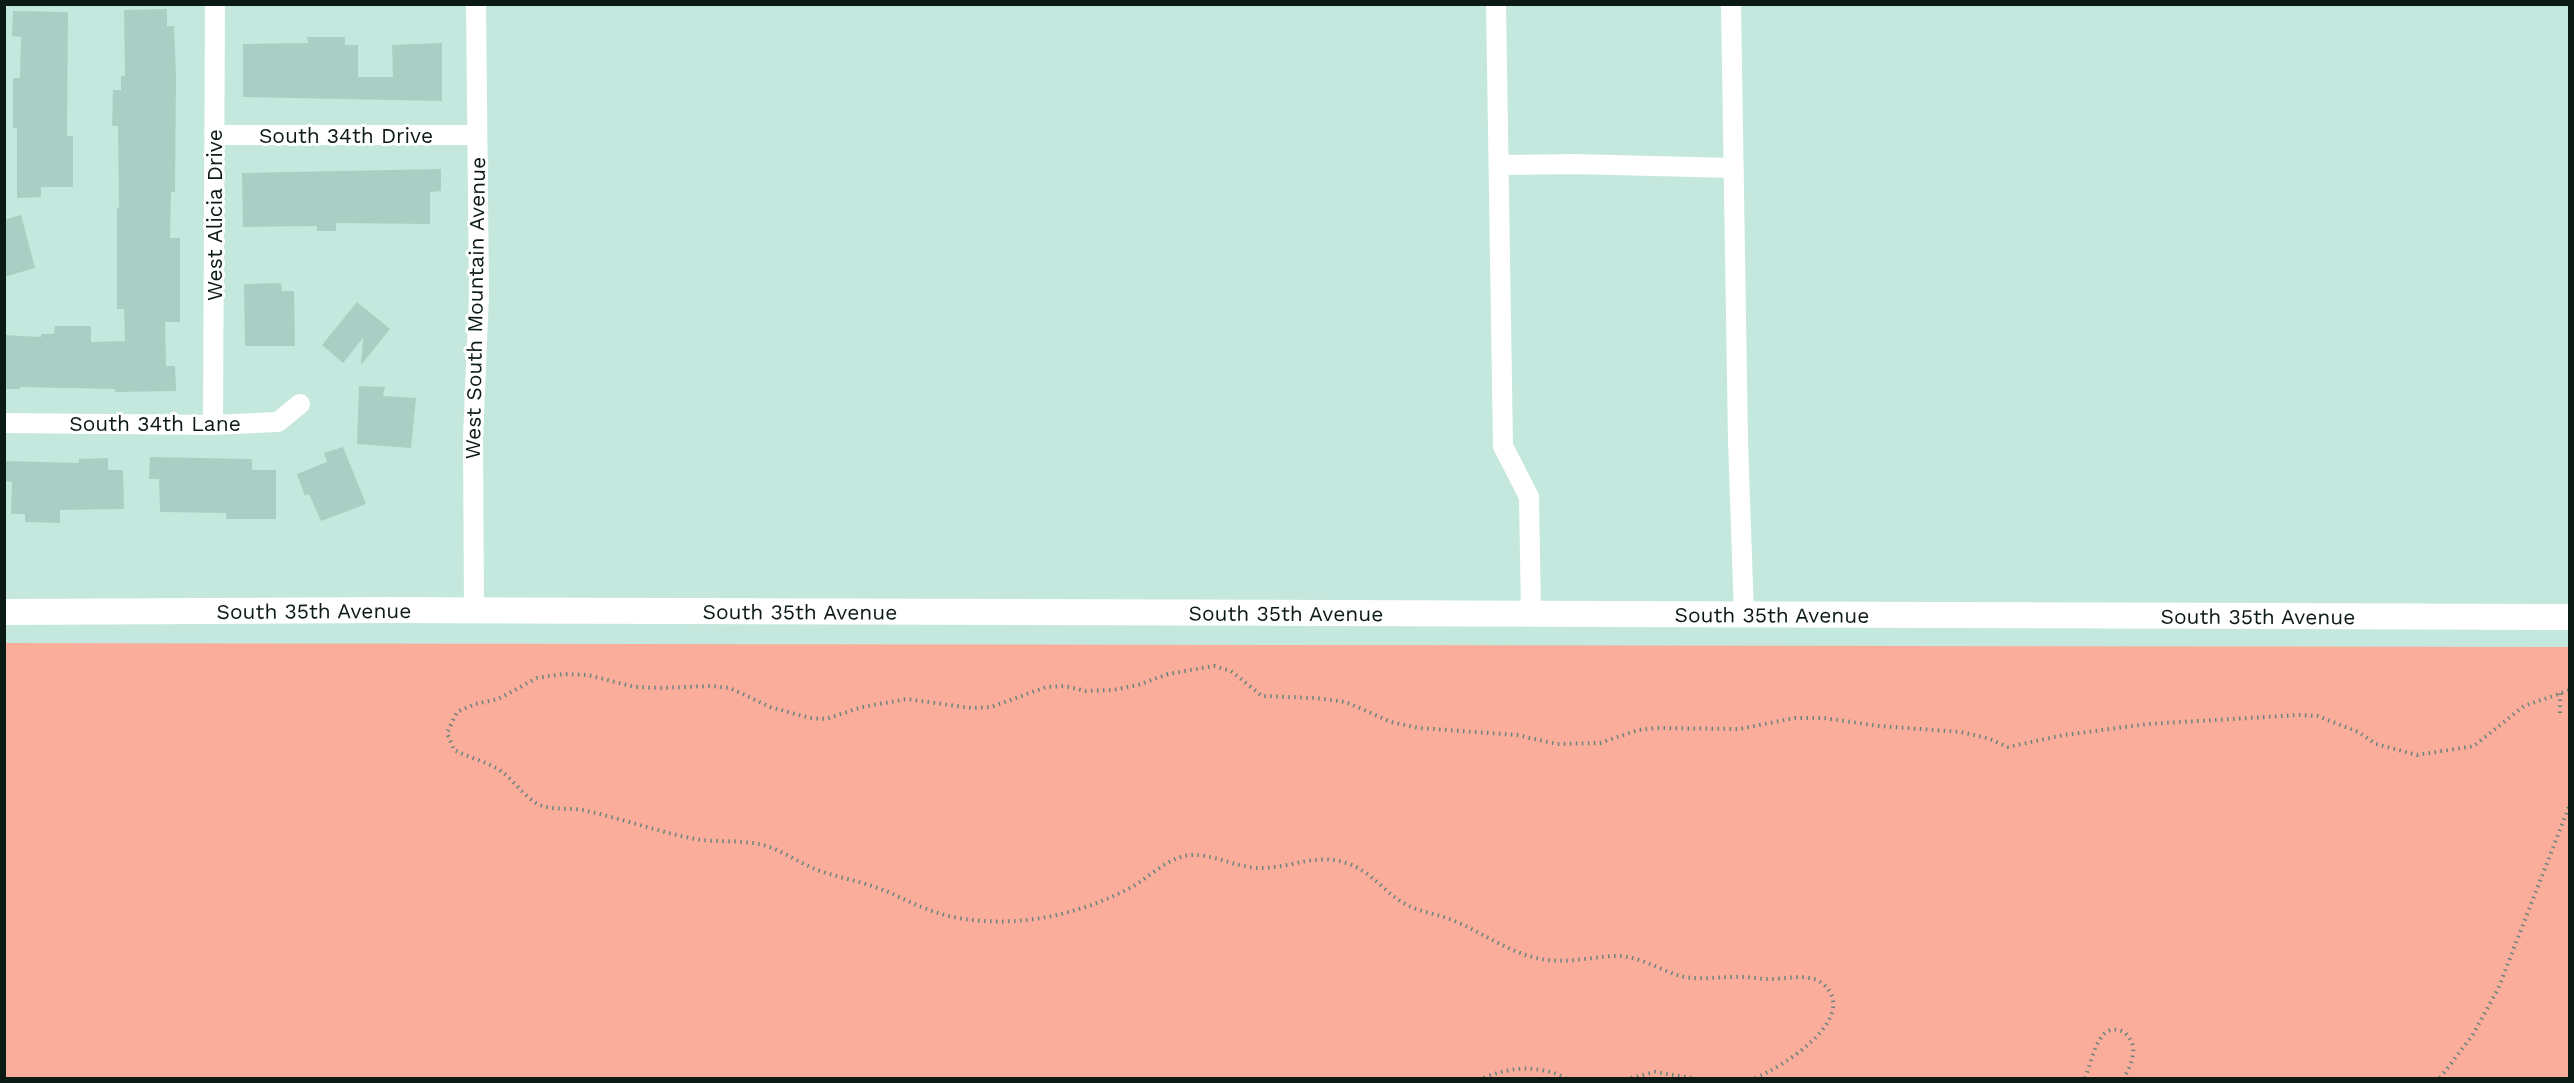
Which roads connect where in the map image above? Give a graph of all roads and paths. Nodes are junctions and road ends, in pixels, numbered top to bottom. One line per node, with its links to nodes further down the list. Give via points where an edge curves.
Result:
1 (215, 4): 5 (street, West Alicia Drive)
2 (476, 4): 6 (street, West South Mountain Avenue)
3 (1496, 4): 7 (street)
4 (1731, 4): 8 (street)
5 (214, 135): 6 (street, South 34th Drive); 11 (street, West Alicia Drive)
6 (477, 135): 12 (street, West South Mountain Avenue, via 479,295 473,437)
7 (1499, 165): 8 (street); 14 (street, via 1503,446 1529,497)
8 (1734, 168): 15 (street)
9 (300, 404): 11 (street, South 34th Lane, via 278,422)
10 (4, 423): 11 (street, South 34th Lane)
11 (213, 425)
12 (474, 611): 13 (main road, South 35th Avenue); 14 (main road, South 35th Avenue)
13 (4, 612)
14 (1531, 614): 15 (main road, South 35th Avenue)
15 (1744, 615): 16 (main road, South 35th Avenue)
16 (2570, 617)
17 (2570, 690): 18 (path)
18 (2560, 693): 19 (path); 25 (path, via 2524,706 2474,746 2417,755 2376,744 2318,716 2148,724 2008,747 1961,732 1824,718 1795,718 1738,729 1638,730 1600,743 1557,744 1517,735 1419,729 1346,702 1262,696 1231,671 1215,666 1113,690 1046,687 991,707 907,699 862,707 826,719 770,707 730,688 634,687 588,675 563,674 537,678 498,699 457,712 447,733 454,750 497,768 544,807 590,811 698,839 762,845 821,871 953,917 1032,920 1076,912 1131,887 1168,862 1186,855 1258,868 1332,858 1366,871 1415,910 1449,919 1505,948 1544,960 1623,956 1700,979 1795,977 1821,982 1830,993 1832,1008 1818,1034 1790,1061)
19 (2560, 713)
20 (2570, 804): 28 (path, via 2498,989 2472,1036)
21 (1484, 1078): 22 (path, via 1510,1069 1534,1068)
22 (1566, 1078)
23 (1631, 1078): 24 (path, via 1655,1072)
24 (1693, 1078)
25 (1755, 1078)
26 (2085, 1078): 27 (path, via 2100,1038 2115,1029 2128,1035 2133,1045)
27 (2124, 1078)
28 (2440, 1078)

